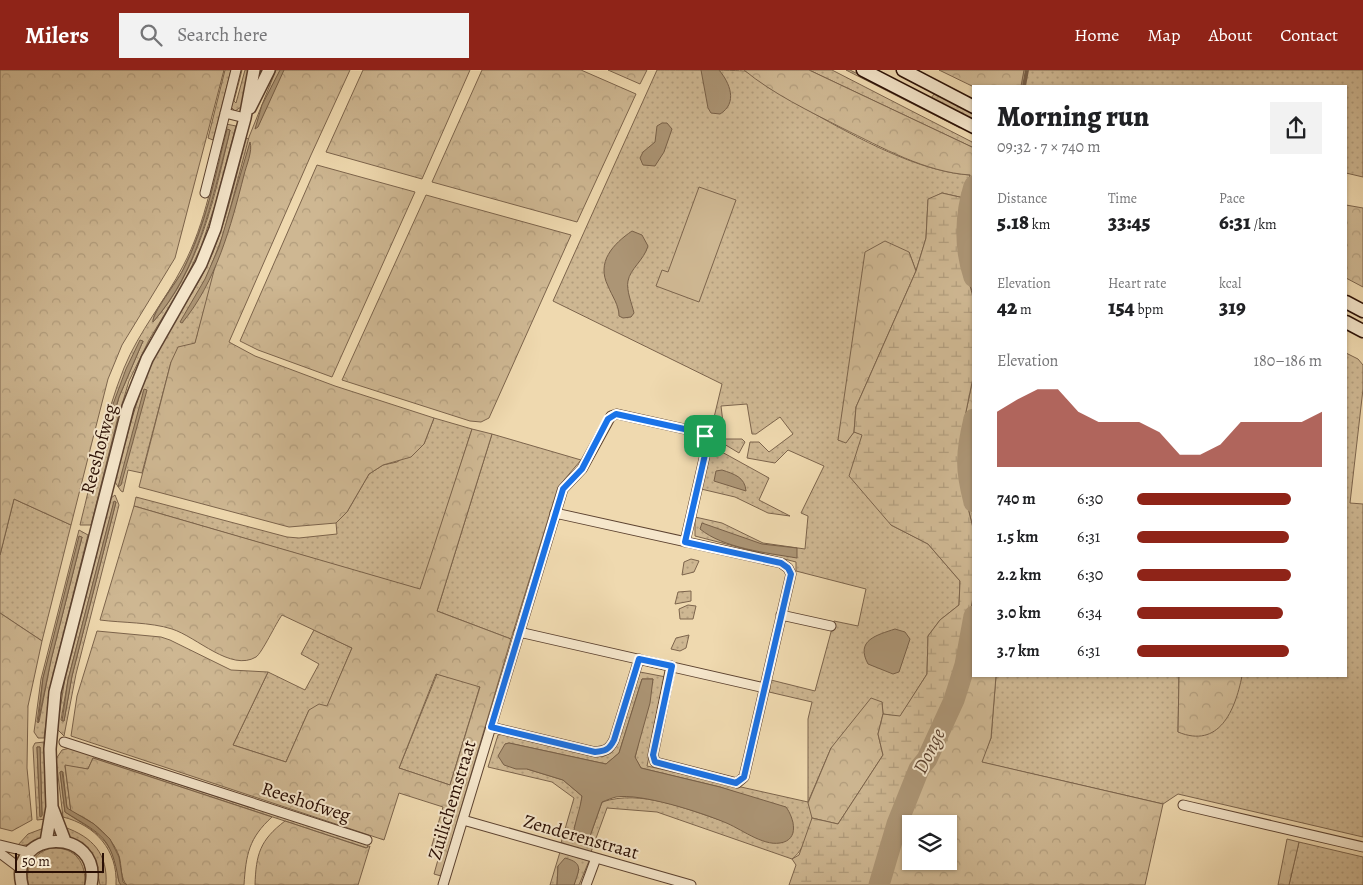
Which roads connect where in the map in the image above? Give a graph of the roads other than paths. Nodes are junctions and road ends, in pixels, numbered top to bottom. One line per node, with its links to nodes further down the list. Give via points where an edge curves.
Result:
1 (236, 70): 8 (street)
2 (254, 70): 9 (street, Reeshofweg)
3 (269, 70): 9 (street, Reeshofweg)
4 (863, 70): 6 (main road)
5 (907, 72): 6 (main road, via 917,81 917,87); 7 (main road)
6 (903, 90): 10 (main road)
7 (972, 106)
8 (225, 113): 9 (street); 11 (street)
9 (245, 118): 27 (street, Reeshofweg, via 215,229 201,264 147,359 128,407 55,692 50,750)
10 (972, 126)
11 (205, 193)
12 (1347, 303): 13 (main road)
13 (1363, 311)
14 (1347, 323): 15 (main road)
15 (1363, 331)
16 (555, 513): 17 (street); 17 (street, Zuilichemstraat, via 563,489 582,469 608,419 616,414 698,432 707,440); 20 (street, Zuilichemstraat)
17 (685, 542): 18 (street, via 781,563 788,568 791,574)
18 (782, 615): 19 (street); 23 (street)
19 (831, 626)
20 (519, 632): 21 (street); 24 (street, Zuilichemstraat)
21 (639, 659): 22 (street); 24 (street, via 614,740 605,751 595,752)
22 (672, 666): 23 (street); 23 (street, via 653,755 655,762 736,783 744,777)
23 (765, 688)
24 (491, 727): 28 (street, Zuilichemstraat)
25 (64, 742): 29 (street, Reeshofweg)
26 (1183, 805): 33 (street)
27 (52, 807): 30 (street, Reeshofweg); 31 (street, Reeshofweg)
28 (463, 820): 36 (street, Zenderenstraat); 40 (street, Zuilichemstraat)
29 (367, 840)
30 (65, 841): 31 (street); 39 (street, via 85,855 92,871)
31 (46, 842): 34 (street)
32 (0, 845): 34 (street)
33 (1363, 847)
34 (29, 852): 37 (street)
35 (0, 853): 37 (street)
36 (596, 858): 41 (street); 42 (street, Zenderenstraat)
37 (21, 869): 38 (street)
38 (22, 885)
39 (91, 885)
40 (443, 885)
41 (586, 885)
42 (691, 885)

